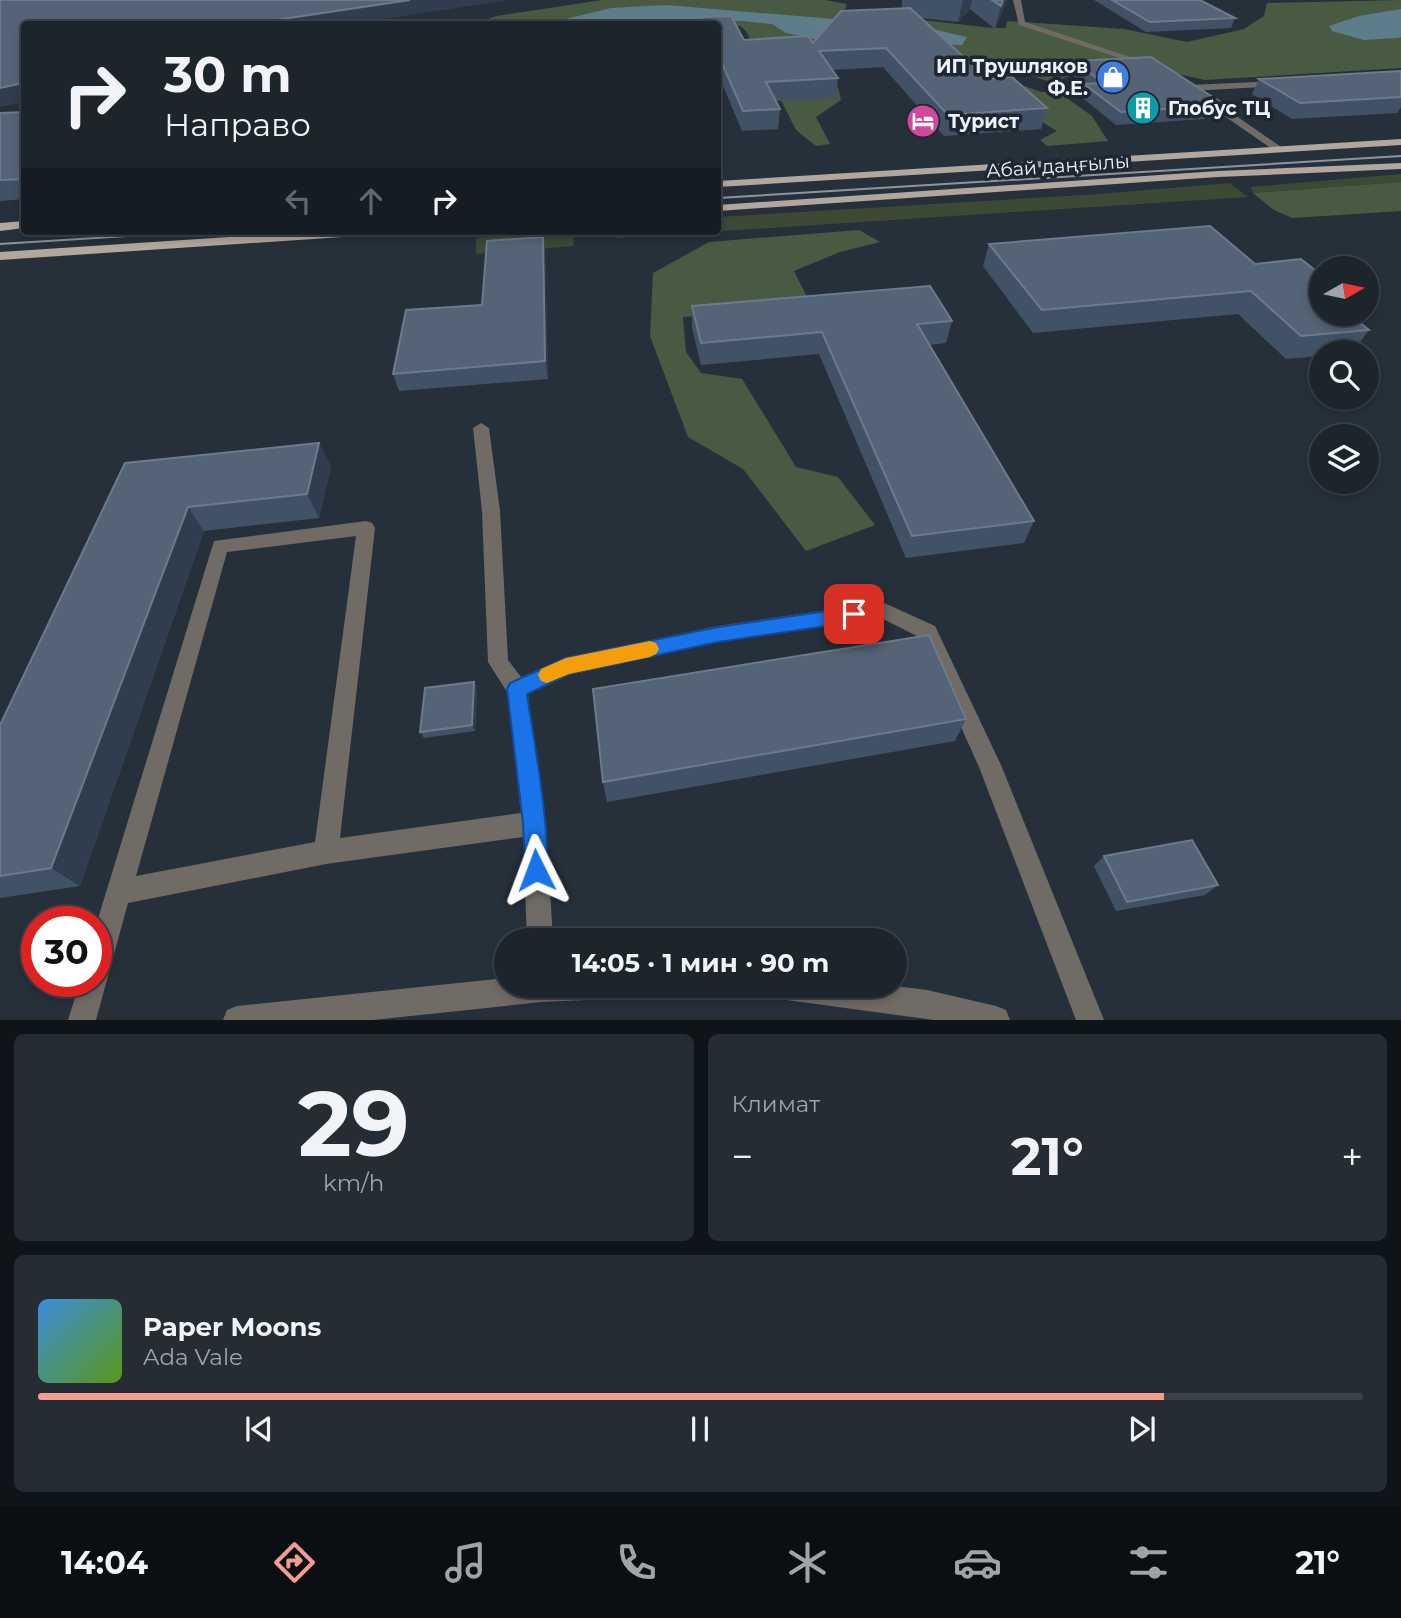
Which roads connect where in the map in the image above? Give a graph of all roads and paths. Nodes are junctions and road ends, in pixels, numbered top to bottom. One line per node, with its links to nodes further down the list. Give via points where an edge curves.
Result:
1 (1017, 0): 2 (street, via 1022,23)
2 (1165, 70)
3 (1285, 83): 5 (street, via 1186,85)
4 (1401, 142): 5 (main road, Абай даңғылы)
5 (1279, 149): 7 (main road, Абай даңғылы)
6 (1401, 166): 8 (main road, Абай даңғылы)
7 (721, 184)
8 (721, 208)
9 (21, 225): 10 (main road)
10 (0, 227)
11 (312, 235): 12 (main road)
12 (0, 256)
13 (481, 428): 14 (street, via 491,511 498,662)
14 (517, 689): 15 (street); 27 (street, via 566,667 718,634 882,610 928,632 990,765)
15 (534, 823): 16 (street); 19 (street)
16 (326, 852): 17 (street); 17 (street, via 366,528 220,546)
17 (119, 892): 18 (street)
18 (112, 916)
19 (539, 928)
20 (494, 996): 23 (street)
21 (89, 997): 24 (street)
22 (880, 998): 26 (street)
23 (412, 1011): 25 (street)
24 (82, 1020)
25 (237, 1020)
26 (996, 1020)
27 (1090, 1020)

